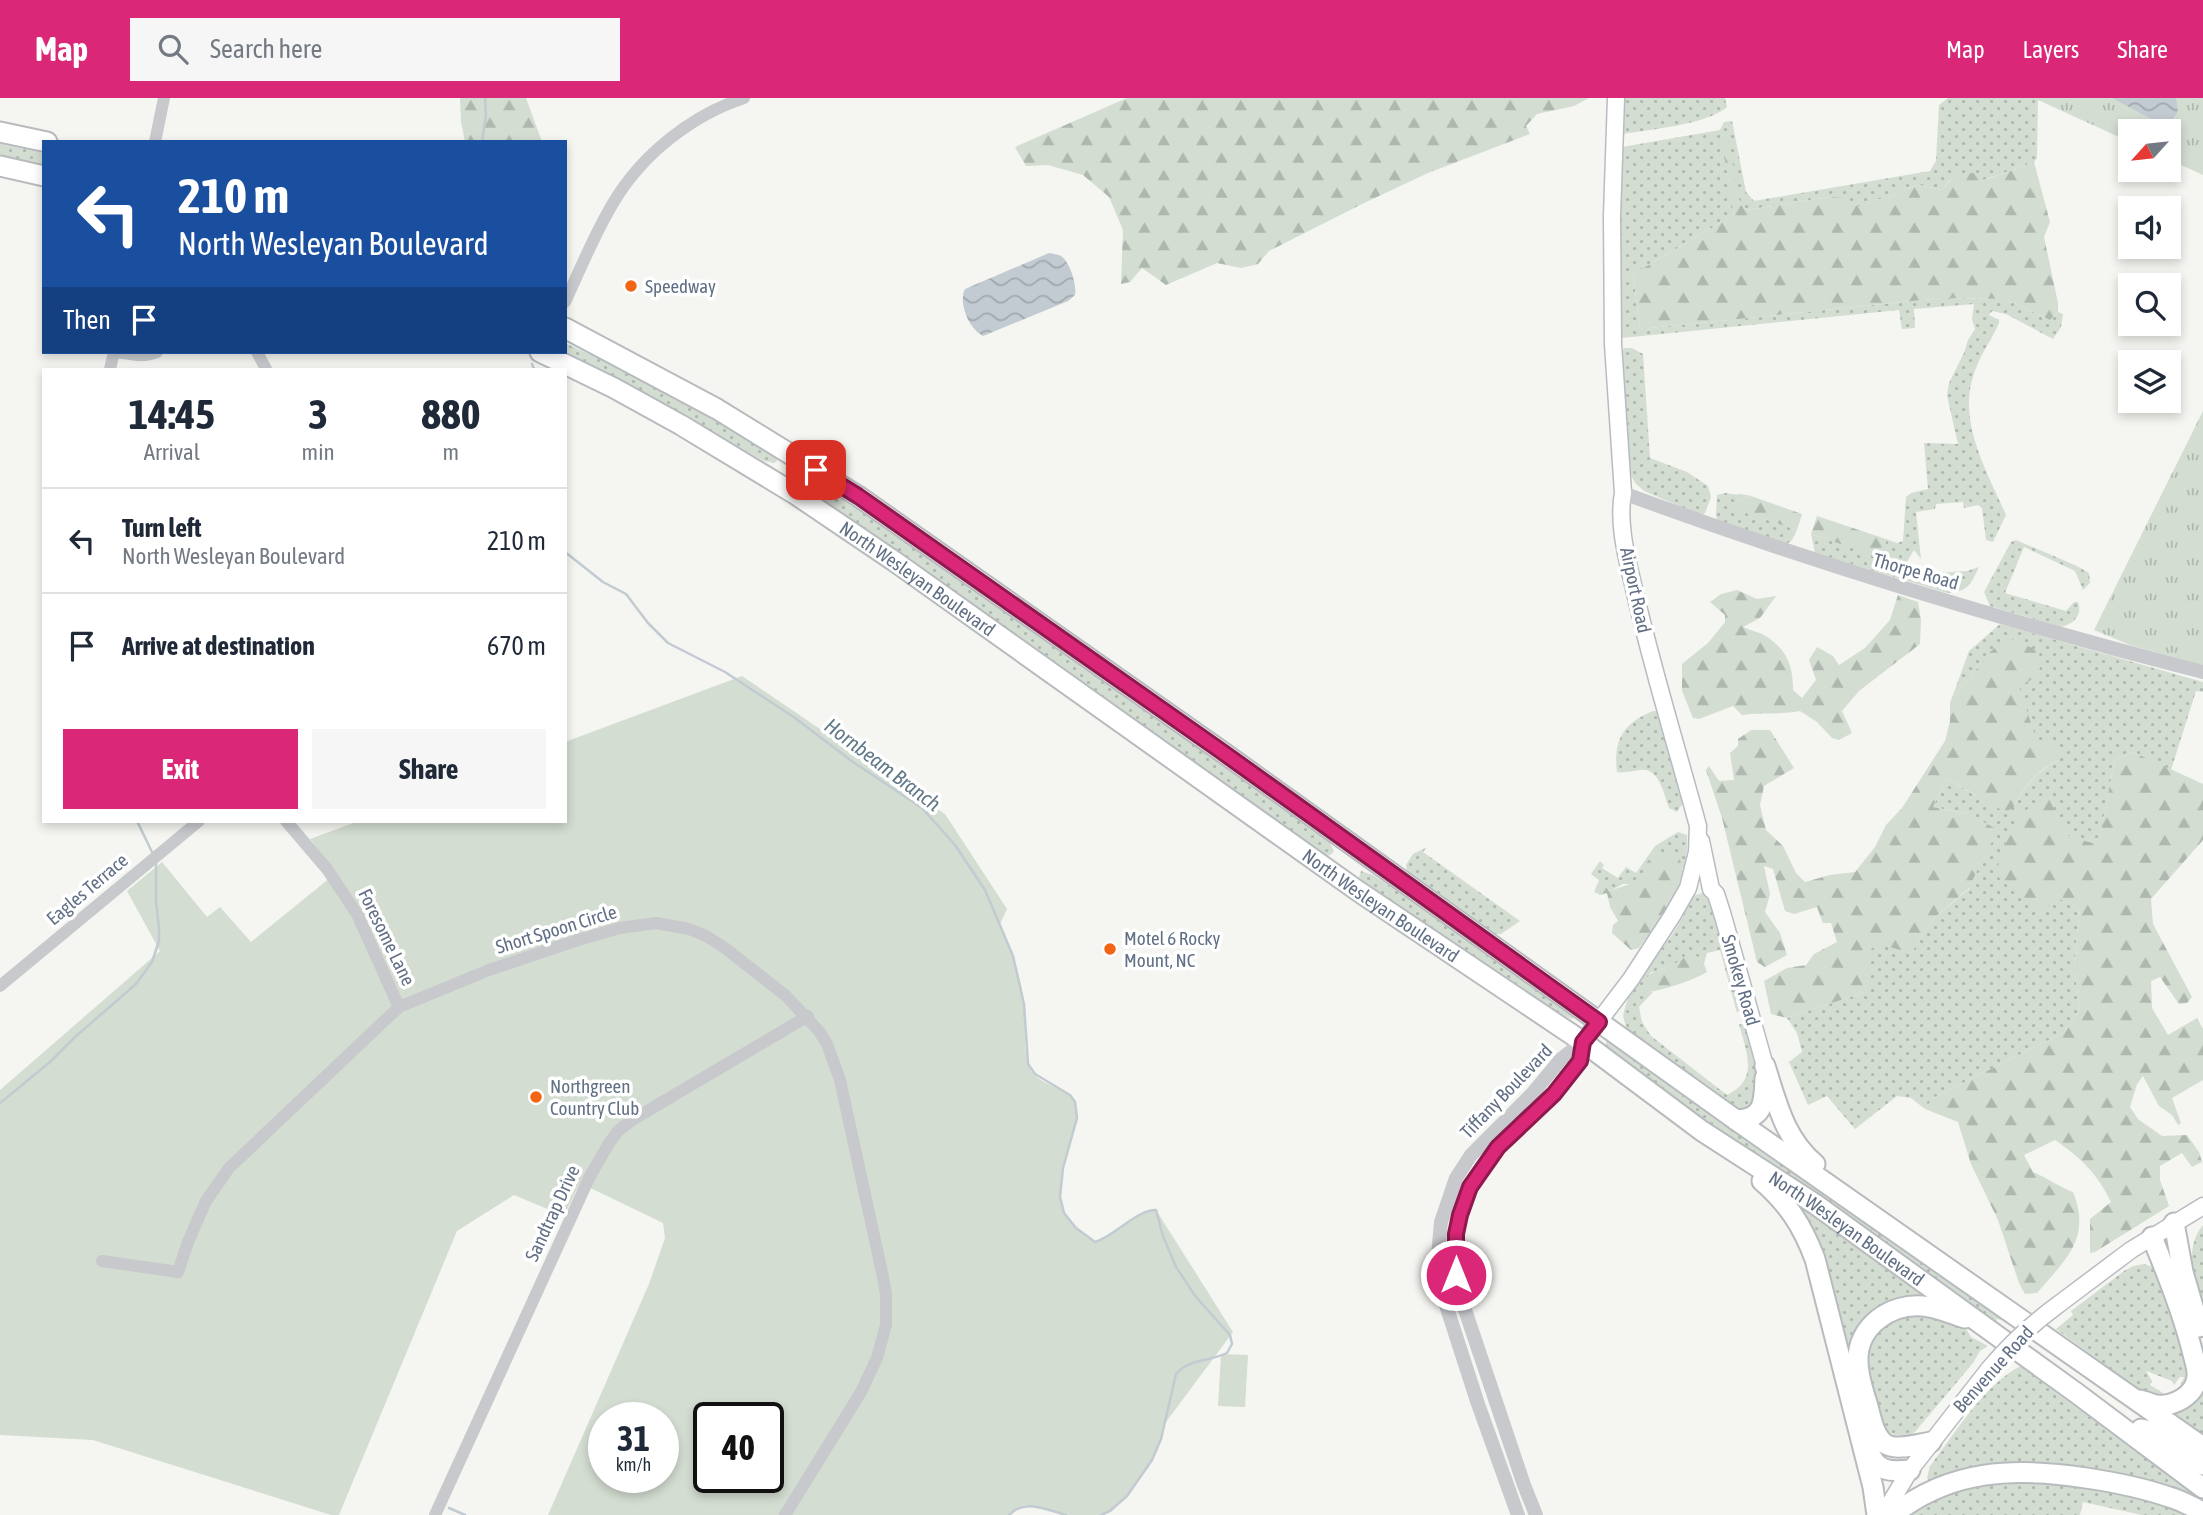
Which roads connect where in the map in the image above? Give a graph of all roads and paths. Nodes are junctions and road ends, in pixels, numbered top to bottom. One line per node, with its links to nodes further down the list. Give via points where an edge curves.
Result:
1 (164, 98): 5 (street)
2 (744, 98): 9 (street, via 681,131 636,172 597,231)
3 (1616, 98): 16 (main road, Airport Road, via 1613,344)
4 (0, 132): 6 (highway)
5 (155, 140)
6 (42, 141)
7 (0, 166): 8 (highway)
8 (42, 176)
9 (567, 298)
10 (567, 329): 14 (highway, North Wesleyan Boulevard, via 717,409)
11 (127, 354): 12 (street)
12 (151, 354)
13 (546, 354): 15 (highway, North Wesleyan Boulevard, via 681,425)
14 (795, 457): 15 (highway); 21 (highway, North Wesleyan Boulevard, via 858,496)
15 (778, 484): 22 (highway, North Wesleyan Boulevard, via 899,564)
16 (1623, 493): 17 (street, Thorpe Road, via 1817,562); 20 (main road, Airport Road, via 1625,540 1639,612)
17 (2203, 672)
18 (198, 823): 23 (street, Eagles Terrace)
19 (288, 823): 24 (street, Foresome Lane, via 358,914)
20 (1698, 825): 26 (main road, Airport Road, via 1688,888); 28 (main road, Smokey Road, via 1707,877 1716,894)
21 (1358, 849): 22 (highway); 26 (highway, North Wesleyan Boulevard)
22 (1339, 877): 27 (highway, North Wesleyan Boulevard)
23 (0, 986)
24 (399, 1007): 25 (street, Short Spoon Circle, via 578,940 656,923 706,936); 35 (street, Short Spoon Circle, via 229,1168 202,1210 178,1272)
25 (807, 1016): 47 (street, Sandtrap Drive, via 618,1131 598,1159); 48 (street, Short Spoon Circle, via 827,1044 840,1080 883,1278 886,1325 861,1392)
26 (1599, 1022): 27 (main road, Airport Road); 29 (highway, North Wesleyan Boulevard)
27 (1583, 1042): 30 (highway, North Wesleyan Boulevard); 49 (street, Tiffany Boulevard, via 1561,1059 1472,1155 1456,1178 1441,1222 1437,1267 1445,1302); 50 (street, Tiffany Boulevard, via 1580,1061 1554,1094 1498,1147 1475,1179 1456,1234 1460,1295)
28 (1765, 1066): 29 (highway, via 1760,1110); 33 (highway, via 1791,1139)
29 (1736, 1120): 33 (highway, North Wesleyan Boulevard)
30 (1715, 1139): 36 (highway, North Wesleyan Boulevard, via 1815,1204); 39 (highway, via 1780,1197 1807,1237)
31 (2203, 1206): 32 (main road, Benvenue Road)
32 (2174, 1223): 34 (main road, Benvenue Road); 37 (highway)
33 (1888, 1226): 38 (highway, North Wesleyan Boulevard)
34 (2152, 1237): 38 (highway, via 2198,1375 2186,1397 2157,1405); 41 (main road, Benvenue Road, bridge, via 2059,1304 2004,1351)
35 (102, 1261)
36 (1981, 1324): 40 (highway, North Wesleyan Boulevard); 41 (highway, via 1926,1306 1911,1306 1880,1317 1862,1339 1858,1370 1879,1438 1885,1445 1897,1447)
37 (2203, 1338)
38 (2110, 1381): 42 (highway, North Wesleyan Boulevard)
39 (1852, 1403): 44 (highway, via 1877,1466 1885,1471); 51 (highway)
40 (2131, 1433): 43 (highway, via 2147,1430); 45 (highway, North Wesleyan Boulevard)
41 (1931, 1442): 44 (main road, Benvenue Road)
42 (2203, 1447)
43 (2203, 1465)
44 (1910, 1470): 52 (main road, Benvenue Road)
45 (2203, 1488)
46 (2203, 1512): 53 (highway, via 2169,1497 2105,1481 2021,1471 1956,1481 1928,1492)
47 (435, 1515)
48 (785, 1515)
49 (1518, 1515)
50 (1536, 1515)
51 (1877, 1515)
52 (1883, 1515)
53 (1893, 1515)

